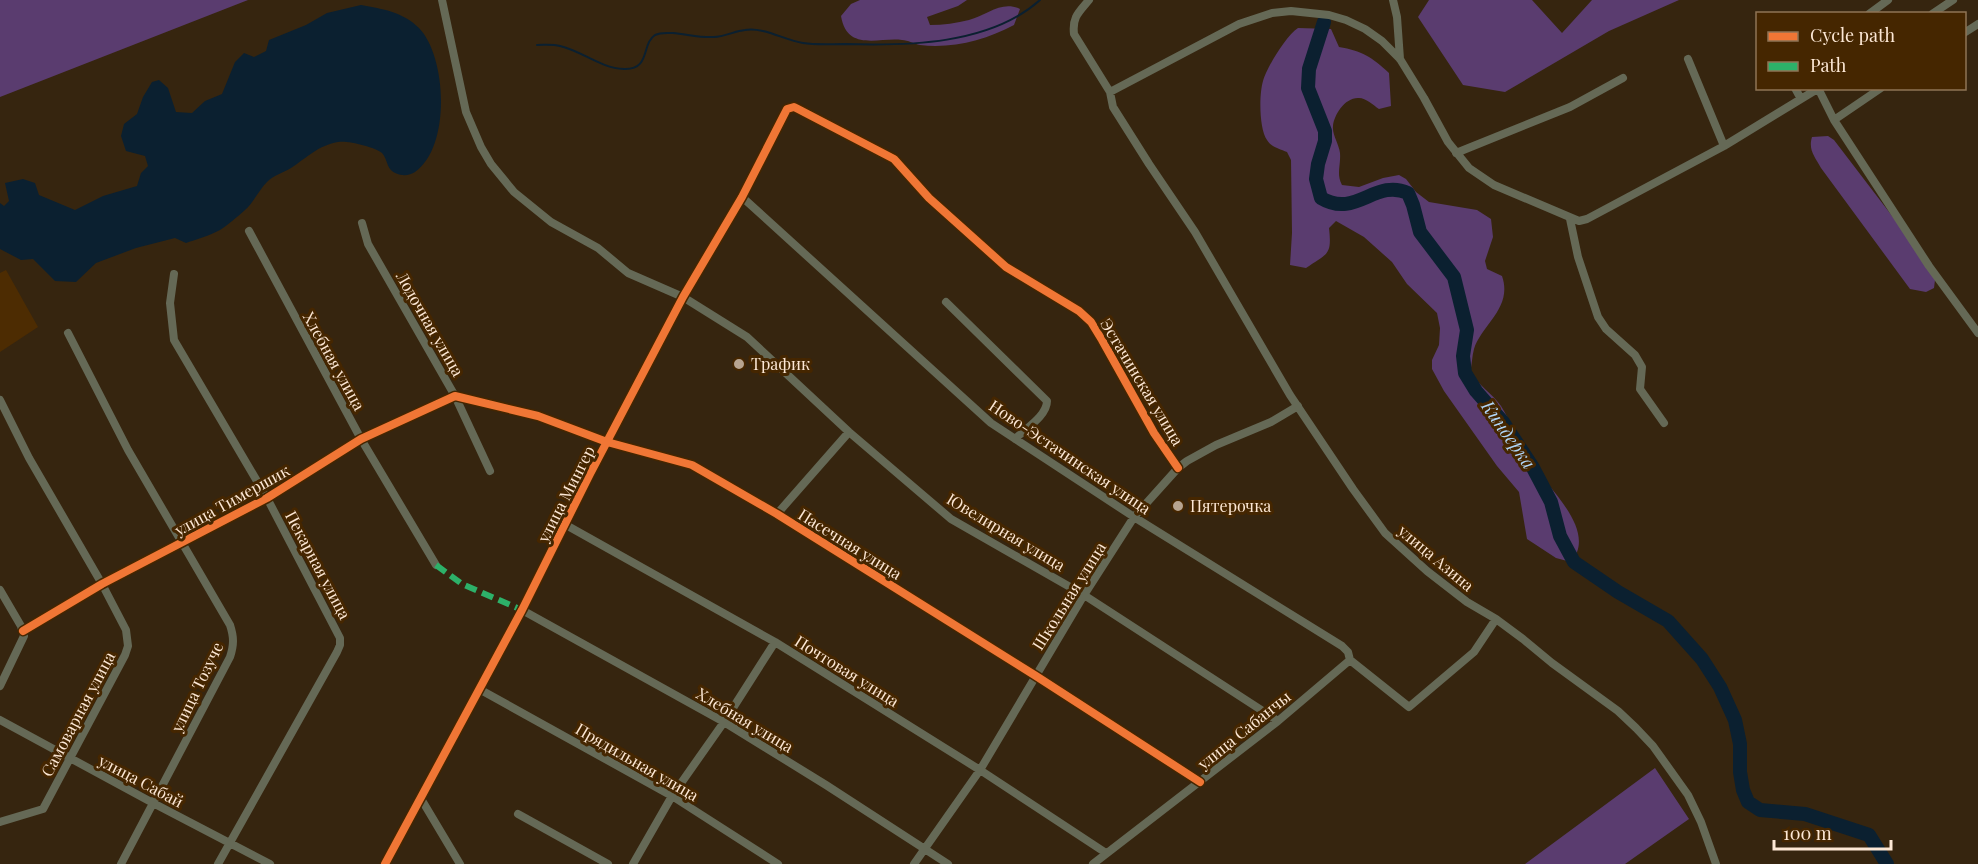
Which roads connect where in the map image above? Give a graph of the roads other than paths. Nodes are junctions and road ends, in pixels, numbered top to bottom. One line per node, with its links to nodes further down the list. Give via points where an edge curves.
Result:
1 (442, 0): 26 (street, Ювелирная улица, via 466,112 491,164 514,192 551,222 598,248 628,273)
2 (1089, 0): 15 (street, улица Азина, via 1073,24 1074,34)
3 (1393, 0): 8 (street)
4 (1888, 0): 6 (street)
5 (1953, 0): 7 (street)
6 (1872, 12)
7 (1935, 12)
8 (1400, 59): 15 (street, via 1382,41 1346,20 1313,12 1272,13 1239,24); 20 (street)
9 (1688, 59): 19 (street)
10 (1623, 78): 20 (street, via 1570,107)
11 (1796, 90): 16 (street)
12 (1816, 90): 16 (street)
13 (1819, 90): 18 (street)
14 (1878, 90): 18 (street)
15 (1110, 92): 32 (street, улица Азина, via 1113,108 1195,231)
16 (1801, 99): 19 (street)
17 (790, 107): 21 (street, улица Мингер, via 784,111); 38 (street, Эстачинская улица, via 894,159 929,198 1005,267 1079,310 1091,322)
18 (1834, 120): 29 (street, via 1929,266)
19 (1724, 146): 22 (street, via 1587,219)
20 (1456, 153): 22 (street, via 1469,168 1494,185)
21 (742, 197): 26 (street, улица Мингер); 36 (street, Ново-Эстачинская улица, via 991,423)
22 (1570, 219): 33 (street, via 1598,317 1635,355 1642,367 1640,389)
23 (362, 223): 30 (street, Лодочная улица, via 368,244)
24 (249, 231): 35 (street, Хлебная улица)
25 (174, 274): 40 (street, Пекарная улица, via 170,303 174,340)
26 (683, 297): 34 (street, Ювелирная улица, via 747,337); 37 (street, улица Мингер)
27 (946, 302): 36 (street, via 1047,401 1042,413)
28 (68, 333): 44 (street, улица Тозуче, via 128,450)
29 (1978, 333)
30 (455, 396): 35 (street, улица Тимершик); 37 (street, Пасечная улица, via 538,416); 39 (street, Лодочная улица)
31 (0, 400): 46 (street, Самоварная улица)
32 (1298, 406): 38 (street, Школьная улица); 50 (street, улица Азина, via 1384,532 1467,602)
33 (1664, 423)
34 (849, 432): 41 (street); 48 (street, Ювелирная улица, via 951,519)
35 (361, 439): 40 (street, улица Тимершик); 45 (street, Хлебная улица)
36 (1015, 439): 42 (street, Ново-Эстачинская улица)
37 (607, 442): 41 (street, Пасечная улица, via 692,465); 43 (street, улица Мингер)
38 (1178, 468): 42 (street, Школьная улица)
39 (490, 471)
40 (267, 498): 44 (street, улица Тимершик); 68 (street, Пекарная улица, via 339,634 340,645)
41 (777, 514): 54 (street, Пасечная улица)
42 (1134, 517): 48 (street, Школьная улица); 53 (street, Ново-Эстачинская улица, via 1342,646)
43 (566, 525): 49 (street, улица Мингер); 52 (street, Почтовая улица)
44 (182, 543): 46 (street, улица Тимершик); 65 (street, улица Тозуче, via 230,625 233,646)
45 (436, 565)
46 (102, 584): 51 (street, улица Тимершик); 60 (street, Самоварная улица, via 126,630 128,646)
47 (0, 590): 51 (street)
48 (1084, 595): 54 (street, Школьная улица); 58 (street, Ювелирная улица)
49 (522, 610): 56 (street, улица Мингер); 59 (street, Хлебная улица)
50 (1496, 619): 53 (street, via 1474,652 1409,707); 82 (street, улица Азина, via 1618,711 1653,746 1688,795)
51 (23, 631): 55 (street)
52 (775, 642): 59 (street); 61 (street, Почтовая улица)
53 (1350, 660): 58 (street, улица Сабанчы)
54 (1036, 676): 61 (street, Школьная улица); 62 (street, Пасечная улица)
55 (0, 686)
56 (479, 689): 63 (street, Прядильная улица); 64 (street, улица Мингер)
57 (0, 720): 60 (street, улица Сабай)
58 (1278, 721): 62 (street, улица Сабанчы)
59 (724, 722): 63 (street); 69 (street, Хлебная улица)
60 (70, 758): 65 (street, улица Сабай); 67 (street, Самоварная улица, via 43,809)
61 (980, 770): 69 (street, Школьная улица); 70 (street, Почтовая улица)
62 (1200, 782): 70 (street, улица Сабанчы)
63 (672, 796): 77 (street); 78 (street, Прядильная улица)
64 (420, 798): 74 (street, улица Мингер); 75 (street)
65 (153, 803): 68 (street, улица Сабай); 71 (street, улица Тозуче)
66 (519, 814): 76 (street)
67 (0, 822)
68 (229, 843): 72 (street, Пекарная улица); 73 (street, улица Сабай)
69 (924, 849): 79 (street, Школьная улица); 80 (street, Хлебная улица)
70 (1106, 853): 81 (street, улица Сабанчы)
71 (121, 864)
72 (218, 864)
73 (270, 864)
74 (385, 864)
75 (460, 864)
76 (608, 864)
77 (633, 864)
78 (778, 864)
79 (914, 864)
80 (948, 864)
81 (1093, 864)
82 (1716, 864)

